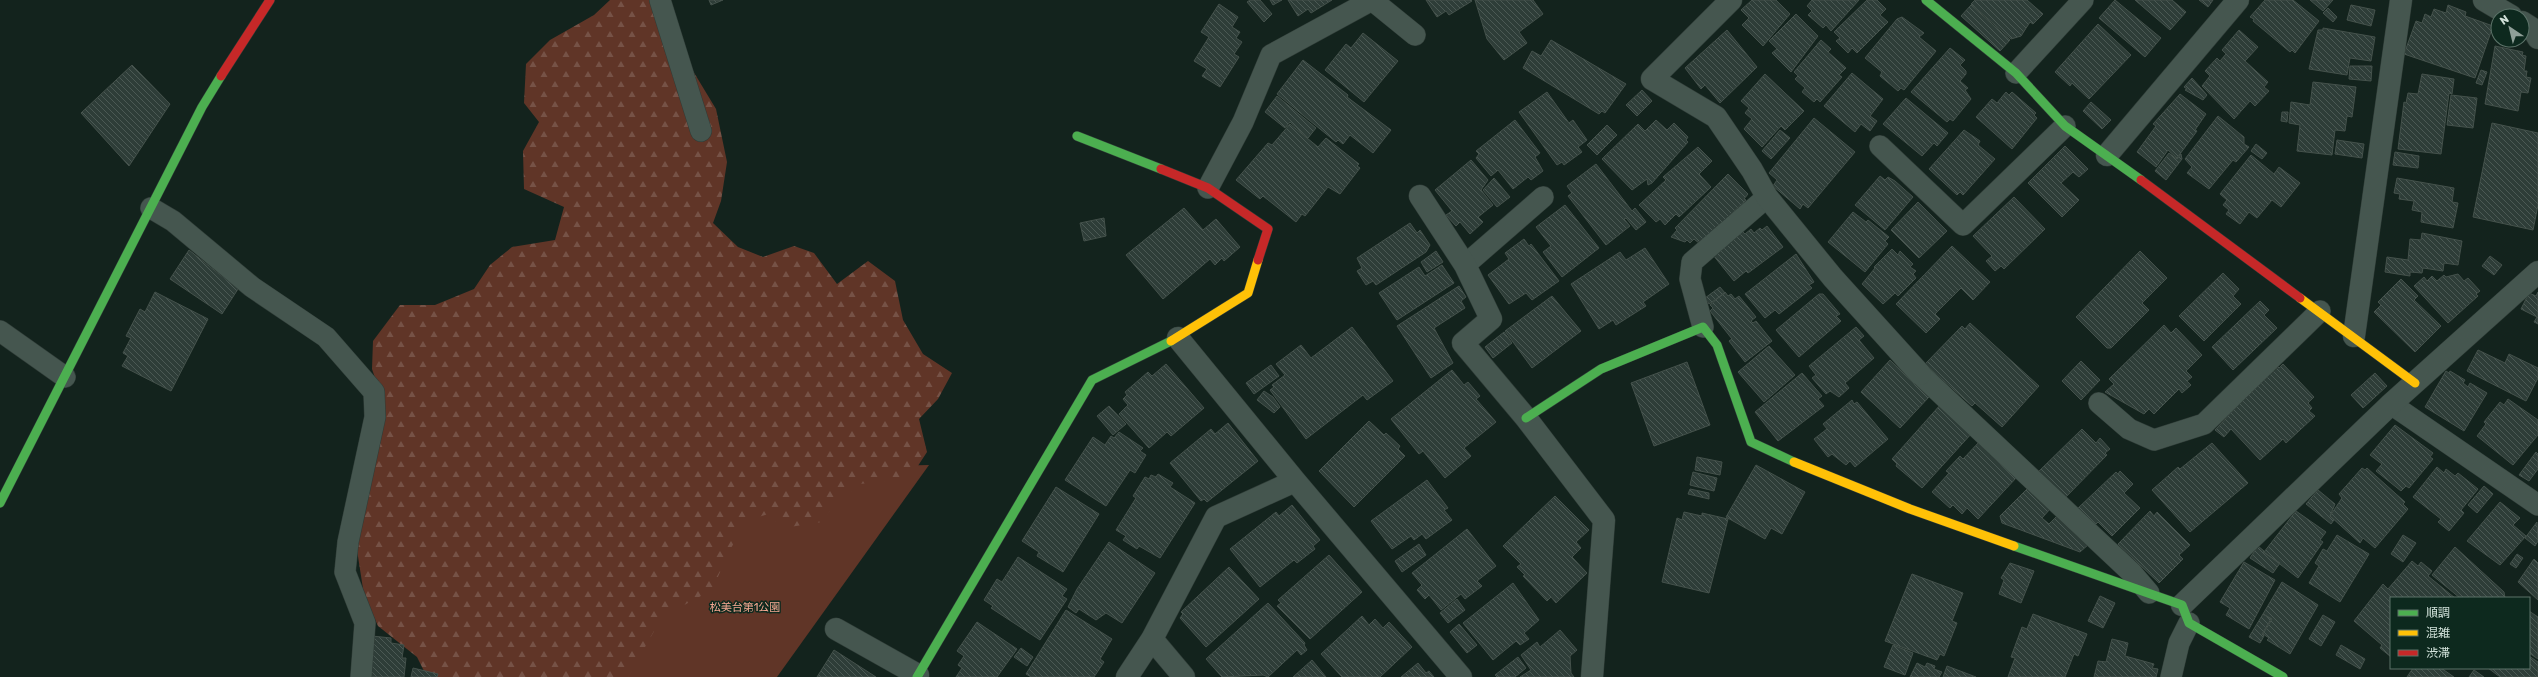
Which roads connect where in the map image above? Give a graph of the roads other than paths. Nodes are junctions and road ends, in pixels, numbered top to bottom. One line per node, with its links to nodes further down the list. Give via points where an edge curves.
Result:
1 (270, 0): 24 (street, via 202,107)
2 (660, 0): 16 (lane)
3 (1372, 0): 12 (lane); 20 (lane, via 1271,55 1243,122)
4 (1731, 0): 23 (street, via 1652,79 1716,117)
5 (1926, 0): 14 (street)
6 (2083, 0): 14 (lane)
7 (2238, 0): 19 (street)
8 (2401, 0): 30 (street)
9 (2484, 0): 10 (street)
10 (2498, 8)
11 (2530, 27): 13 (street)
12 (1415, 35)
13 (2538, 38)
14 (2016, 73): 15 (street)
15 (2065, 126): 18 (lane, via 1963,224); 19 (street)
16 (701, 131)
17 (1077, 136): 20 (street)
18 (1880, 146)
19 (2107, 155): 27 (street)
20 (1208, 188): 31 (street, via 1268,229 1248,294)
21 (1420, 196): 25 (street)
22 (1543, 197): 25 (lane)
23 (1767, 197): 28 (lane, via 1692,262 1690,280); 32 (street, via 1833,278)
24 (151, 208): 33 (street); 46 (lane, via 173,221 252,287 326,337 374,392 374,417 348,542 345,572 365,623)
25 (1465, 265): 37 (street, via 1491,319 1463,343)
26 (2538, 272): 34 (street)
27 (2320, 311): 30 (street); 35 (lane, via 2204,424 2154,440 2129,429)
28 (1703, 327): 37 (street, via 1601,369); 41 (street, via 1717,345 1750,442 1811,471 1884,500)
29 (0, 331): 33 (lane)
30 (2354, 336): 34 (street)
31 (1178, 338): 38 (street); 45 (street, via 1092,380)
32 (1920, 374): 41 (lane, via 2132,573)
33 (65, 377): 39 (street)
34 (2415, 383): 36 (street)
35 (2098, 403)
36 (2391, 404): 40 (lane); 42 (street)
37 (1526, 418): 50 (street, via 1604,520)
38 (1295, 482): 44 (street, via 1216,517); 49 (street)
39 (0, 503)
40 (2538, 505)
41 (2149, 593): 42 (street)
42 (2185, 614): 51 (lane); 52 (street)
43 (836, 629): 45 (street)
44 (1152, 639): 47 (street); 48 (street)
45 (918, 676)
46 (361, 677)
47 (1127, 677)
48 (1184, 677)
49 (1461, 677)
50 (1592, 677)
51 (2171, 677)
52 (2283, 677)

